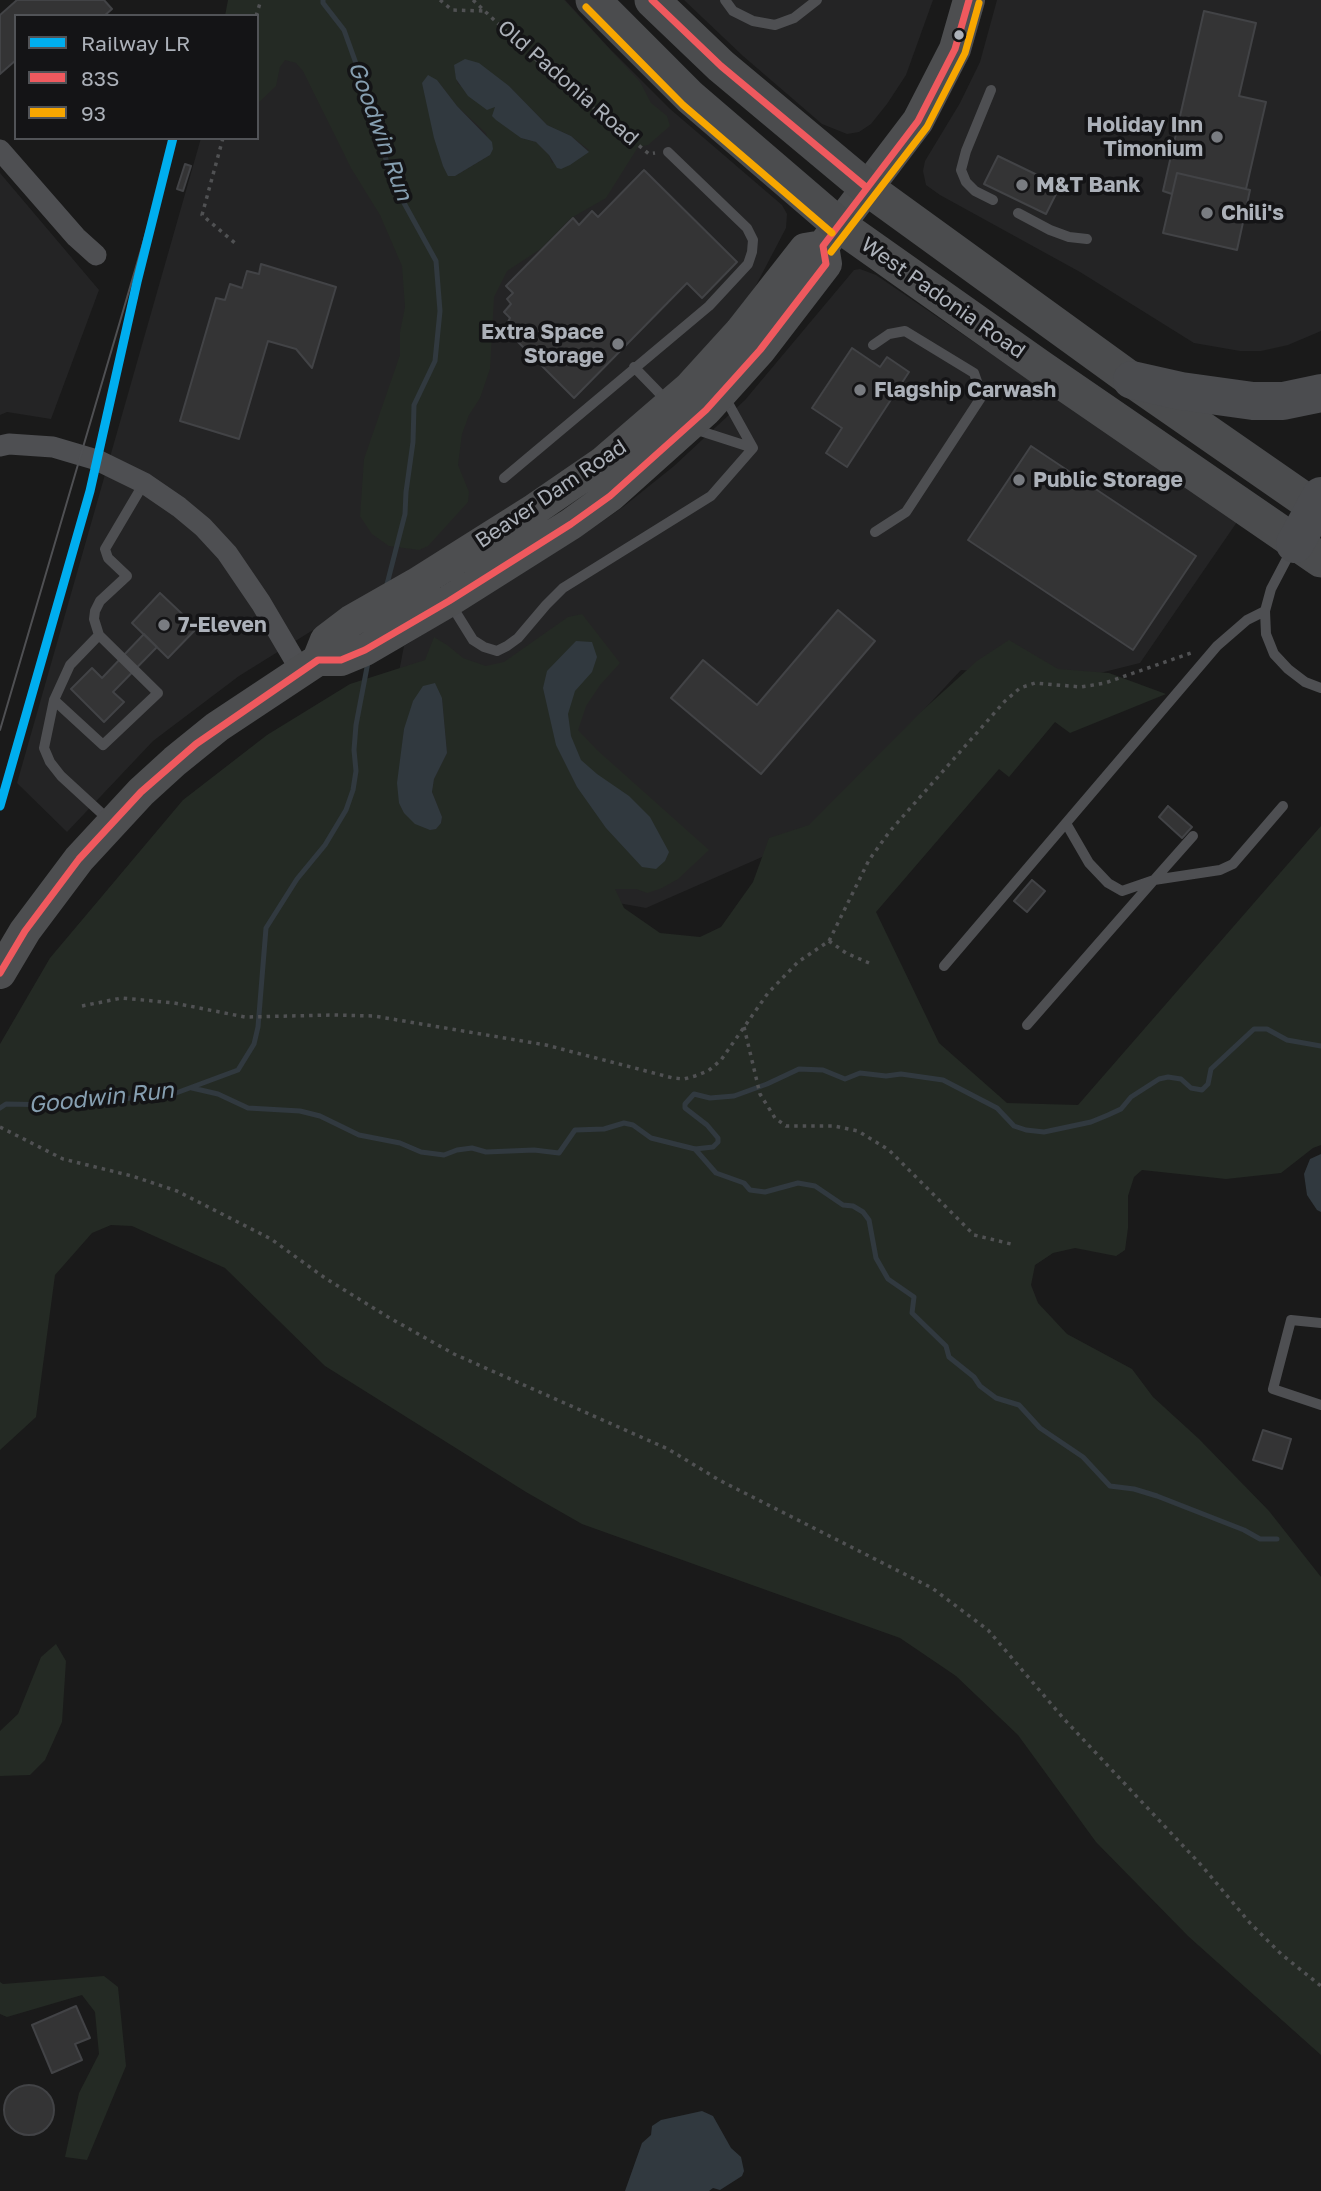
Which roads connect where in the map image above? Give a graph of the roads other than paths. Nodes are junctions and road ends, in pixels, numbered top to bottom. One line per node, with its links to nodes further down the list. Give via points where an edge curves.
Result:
1 (593, 0): 12 (main road, West Padonia Road)
2 (652, 0): 9 (main road, West Padonia Road, via 721,66)
3 (725, 0): 4 (lane, via 733,11 753,21 775,25 794,18)
4 (817, 0)
5 (969, 0): 9 (main road, Beaver Dam Road, via 955,49 936,89 918,121)
6 (990, 90): 10 (lane, via 961,170 975,191)
7 (0, 150): 14 (street)
8 (667, 152): 16 (lane, via 747,228 752,252 748,264 709,306)
9 (867, 188): 12 (main road, Beaver Dam Road); 17 (main road, West Padonia Road)
10 (993, 200)
11 (1018, 213): 13 (lane, via 1050,230)
12 (831, 235): 18 (main road, Beaver Dam Road, via 826,264); 20 (main road, Beaver Dam Road, via 805,249); 25 (main road, via 891,230 1170,429 1273,491); 27 (main road, West Padonia Road)
13 (1087, 239)
14 (96, 255)
15 (873, 345): 26 (lane, via 889,334 905,331 974,373 982,396 906,512)
16 (634, 368): 20 (lane); 23 (lane)
17 (1132, 380): 19 (highway, via 1253,401 1283,401); 25 (main road, West Padonia Road)
18 (723, 393): 20 (main road, Beaver Dam Road); 22 (lane)
19 (1321, 393)
20 (680, 416): 22 (lane); 28 (main road, Beaver Dam Road, via 631,440)
21 (0, 446): 24 (street, via 61,449)
22 (753, 448): 28 (lane, via 710,496 563,589 518,638 497,651 473,640)
23 (504, 478)
24 (144, 483): 30 (lane, via 105,549 127,576 95,611); 31 (street, via 203,527 261,603)
25 (1319, 505): 27 (highway)
26 (875, 532)
27 (1308, 552): 29 (lane, via 1271,589)
28 (436, 586): 31 (main road, Beaver Dam Road, via 405,628 365,650); 31 (main road, Beaver Dam Road, via 351,621 326,640)
29 (1265, 611): 32 (lane, via 1266,634 1274,654 1296,675); 36 (lane, via 1217,646)
30 (99, 635): 33 (lane, via 71,665); 33 (lane, via 158,693 103,745)
31 (320, 664): 35 (main road, Beaver Dam Road, via 196,744)
32 (1321, 688)
33 (54, 700): 35 (lane, via 44,748 50,762)
34 (1283, 806): 38 (lane, via 1233,864)
35 (112, 823): 40 (main road, Beaver Dam Road, via 51,895)
36 (1067, 825): 38 (lane, via 1089,863 1108,883 1122,891); 39 (lane)
37 (1193, 836): 38 (lane)
38 (1154, 880): 41 (lane)
39 (944, 967)
40 (0, 973)
41 (1027, 1025)
42 (1321, 1323): 43 (lane, via 1291,1320 1273,1389)
43 (1321, 1405)

